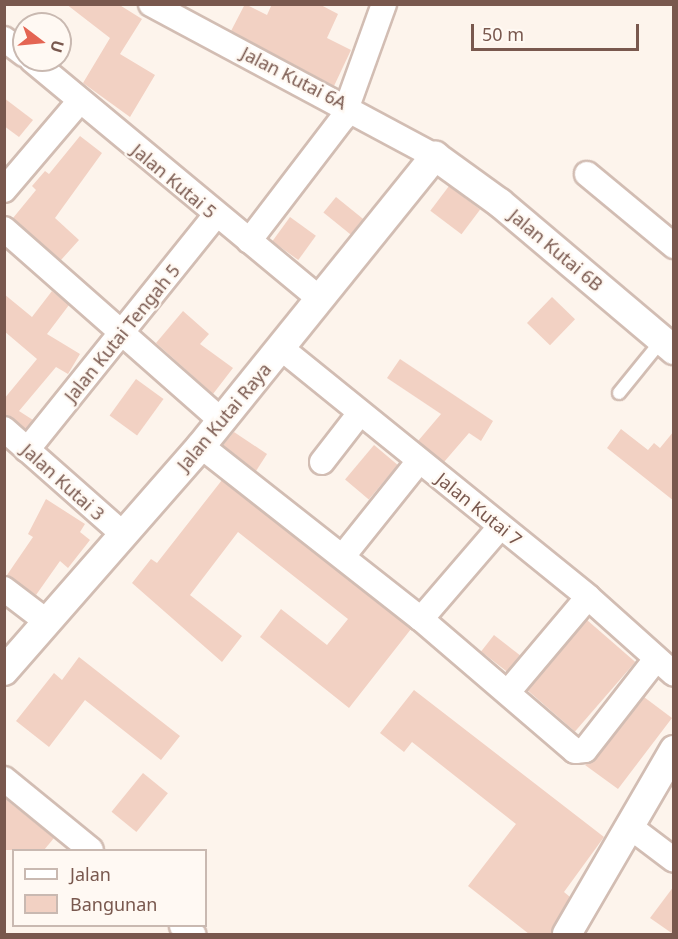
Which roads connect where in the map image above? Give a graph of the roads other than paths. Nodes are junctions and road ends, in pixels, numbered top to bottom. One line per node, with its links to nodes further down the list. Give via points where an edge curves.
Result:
1 (151, 4): 5 (street, Jalan Kutai 6A)
2 (384, 4): 5 (street)
3 (45, 72): 4 (street, Jalan Kutai 5)
4 (79, 102): 8 (street); 9 (street, Jalan Kutai 5)
5 (347, 106): 6 (street, Jalan Kutai 6A); 11 (street, via 320,152)
6 (435, 156): 13 (street, Jalan Kutai Raya); 15 (street, Jalan Kutai 6B, via 500,203)
7 (587, 174): 12 (street)
8 (4, 190)
9 (216, 215): 11 (street, Jalan Kutai 5); 14 (street, Jalan Kutai Tengah 5)
10 (4, 229): 14 (street)
11 (249, 242): 13 (street, Jalan Kutai 5)
12 (674, 246)
13 (319, 298): 16 (street, Jalan Kutai Raya)
14 (124, 331): 19 (street); 22 (street, Jalan Kutai Tengah 5)
15 (668, 345): 17 (lane)
16 (281, 348): 18 (street, Jalan Kutai 7); 19 (street, Jalan Kutai Raya)
17 (619, 393)
18 (360, 413): 23 (street, Jalan Kutai 7); 24 (street)
19 (221, 420): 21 (street, Jalan Kutai Raya)
20 (4, 429): 22 (street, Jalan Kutai 3)
21 (201, 446): 26 (street, Jalan Kutai Raya); 27 (street)
22 (27, 450): 26 (street, Jalan Kutai 3)
23 (419, 461): 25 (street, Jalan Kutai 7); 27 (street)
24 (322, 462)
25 (500, 527): 29 (street, Jalan Kutai 7); 30 (street)
26 (123, 534): 31 (street, Jalan Kutai Raya)
27 (343, 556): 30 (street)
28 (4, 589): 31 (street)
29 (588, 597): 32 (street, Jalan Kutai 7); 34 (street)
30 (421, 619): 34 (street)
31 (46, 621): 33 (street, Jalan Kutai Raya)
32 (665, 667): 34 (street, via 580,752)
33 (4, 671)
34 (508, 692)
35 (674, 750): 37 (street)
36 (4, 779): 38 (street)
37 (629, 826): 39 (street); 40 (street)
38 (90, 849)
39 (674, 860)
40 (567, 934)

